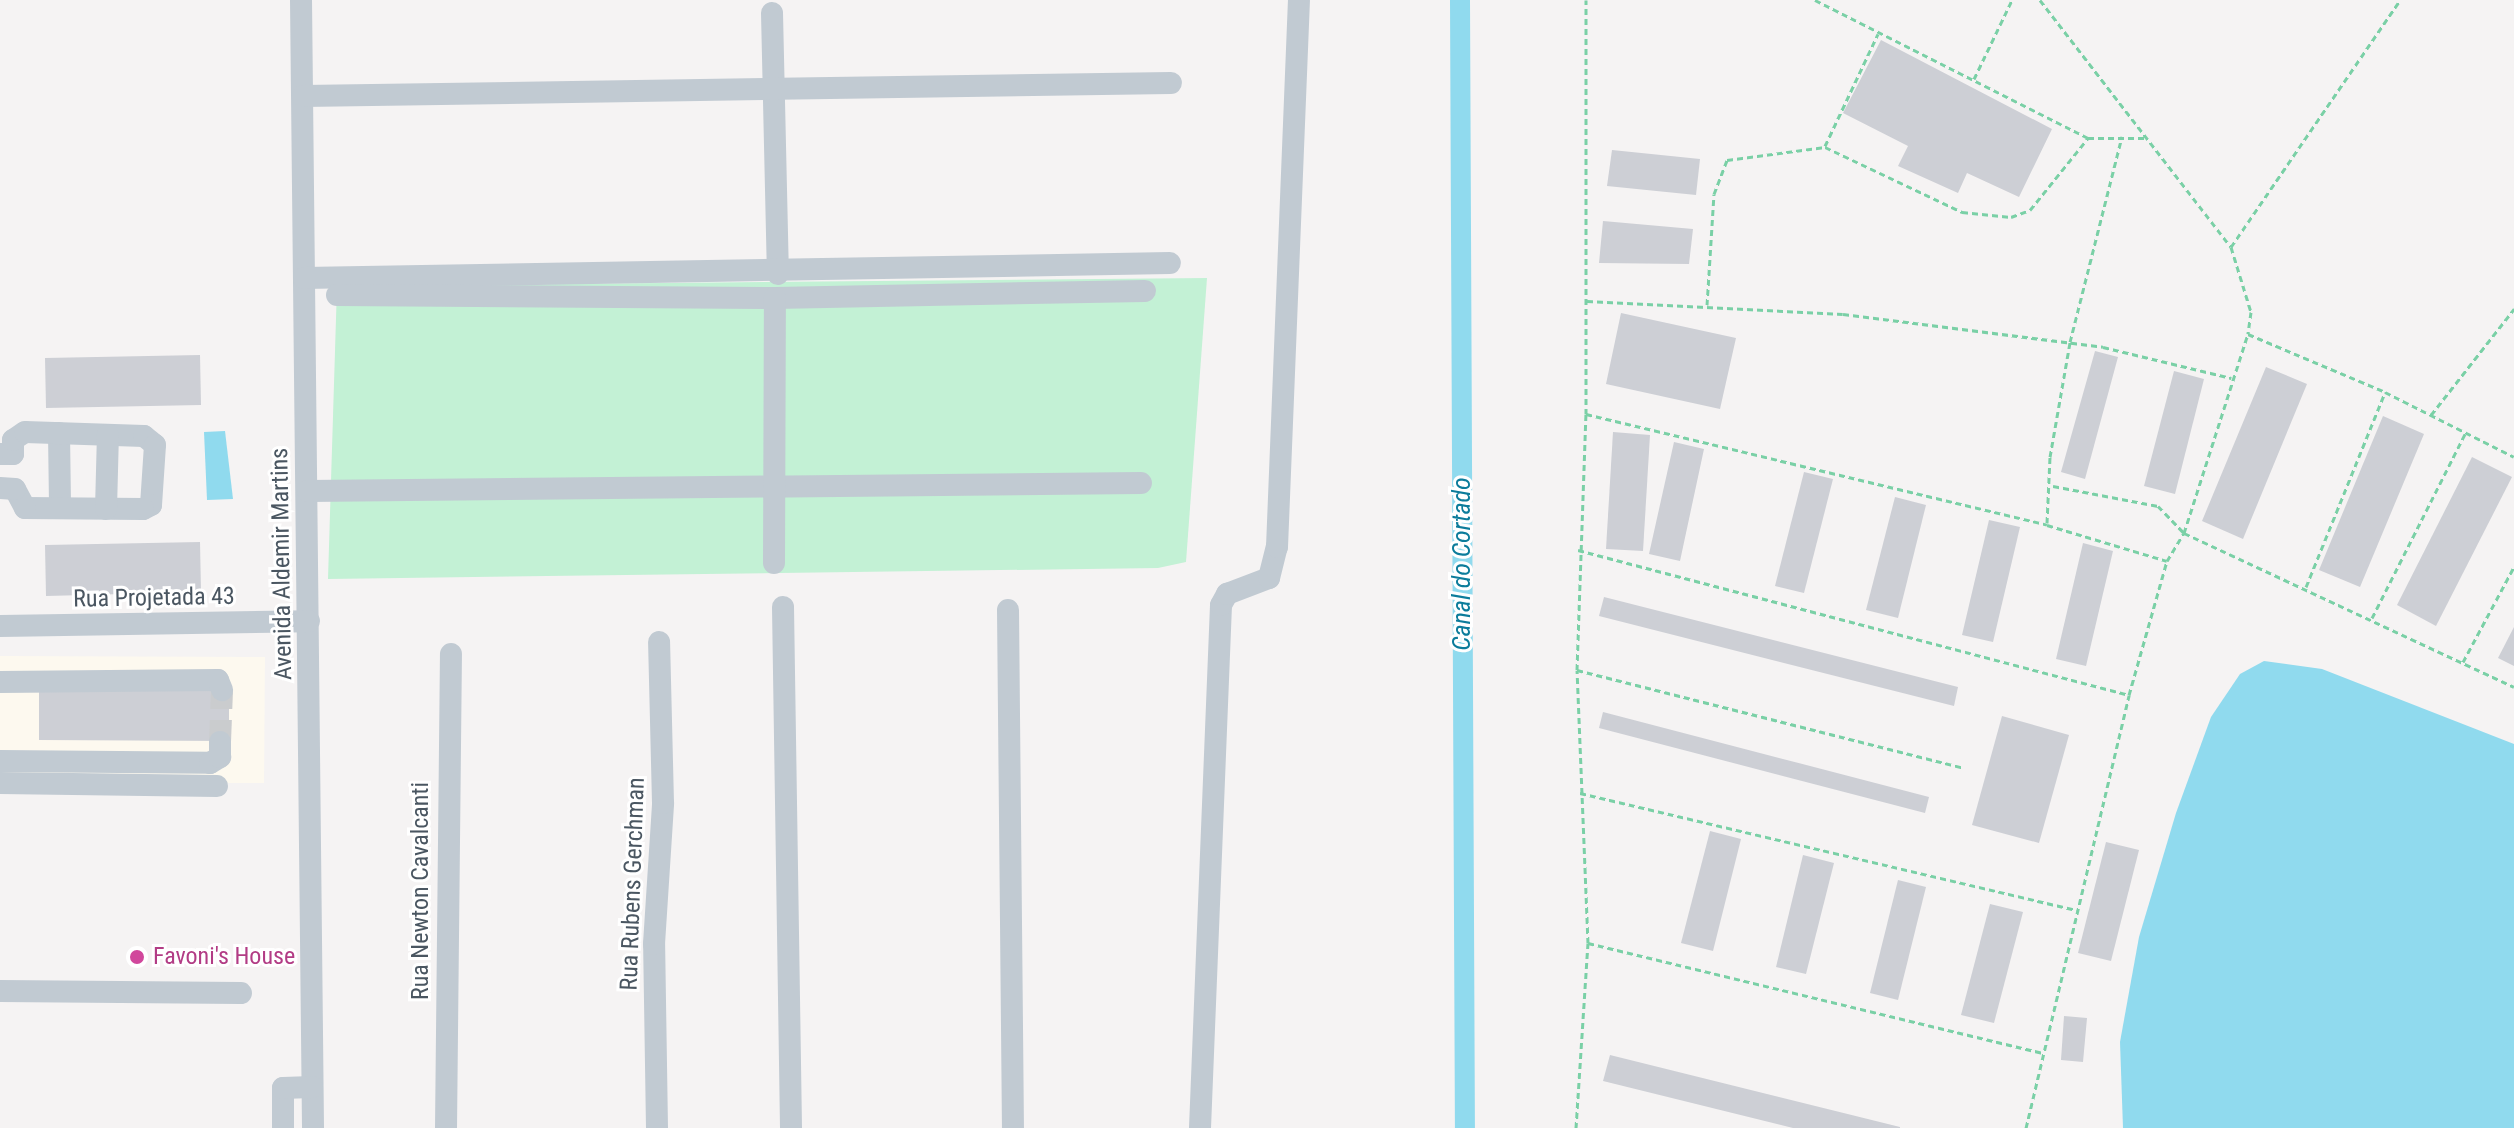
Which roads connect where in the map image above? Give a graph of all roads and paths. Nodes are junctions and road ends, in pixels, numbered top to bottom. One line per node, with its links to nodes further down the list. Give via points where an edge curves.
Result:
1 (301, 0): 13 (street, Avenida Aldemir Martins)
2 (1299, 0): 84 (street, via 1276,556 1269,578 1227,594 1221,605)
3 (1586, 0): 25 (path)
4 (1815, 0): 9 (path)
5 (2012, 0): 10 (path)
6 (2040, 0): 16 (path)
7 (2400, 0): 18 (path)
8 (772, 13): 12 (street)
9 (1878, 34): 10 (path); 17 (path)
10 (1974, 79): 15 (path)
11 (1171, 83): 12 (street)
12 (773, 90): 13 (street); 20 (street)
13 (303, 96): 21 (street, Avenida Aldemir Martins)
14 (2122, 136): 15 (path); 16 (path); 29 (path)
15 (2088, 138): 17 (path, via 2030,210 1992,218 1962,212)
16 (2146, 138): 18 (path)
17 (1825, 147): 26 (path, via 1743,156 1719,170)
18 (2231, 247): 28 (path, via 2251,312)
19 (1170, 263): 20 (street)
20 (778, 274): 21 (street)
21 (304, 278): 43 (street, Avenida Aldemir Martins)
22 (1145, 291): 24 (street)
23 (337, 295): 24 (street)
24 (775, 298): 41 (street)
25 (1587, 301): 26 (path); 32 (path)
26 (1707, 305): 29 (path, via 1843,314)
27 (2514, 309): 33 (path)
28 (2248, 334): 30 (path); 31 (path)
29 (2070, 342): 30 (path); 40 (path, via 2050,457)
30 (2231, 378): 47 (path)
31 (2385, 392): 33 (path); 52 (path)
32 (1586, 414): 46 (path); 48 (path)
33 (2431, 415): 34 (path)
34 (2466, 432): 38 (path); 55 (path)
35 (59, 433): 36 (street); 37 (street, via 18,434); 44 (street)
36 (108, 435): 45 (street); 45 (street, via 144,436 155,445 151,505)
37 (7, 454): 42 (street)
38 (2514, 457)
39 (1141, 483): 41 (street)
40 (2053, 486): 46 (path); 47 (path, via 2137,498 2158,506)
41 (773, 488): 43 (street); 50 (street)
42 (7, 489): 44 (street, via 25,508)
43 (308, 491): 56 (street, Avenida Aldemir Martins)
44 (60, 508): 45 (street)
45 (106, 509)
46 (2047, 525): 49 (path)
47 (2184, 533): 49 (path); 52 (path)
48 (1578, 550): 61 (path); 65 (path)
49 (2167, 561): 65 (path)
50 (774, 563)
51 (2514, 567): 60 (path)
52 (2306, 587): 55 (path)
53 (783, 607): 82 (street)
54 (1008, 610): 83 (street)
55 (2372, 618): 60 (path)
56 (309, 621): 57 (street, Rua Projetada 43); 77 (street, Avenida Aldemir Martins)
57 (0, 626)
58 (659, 642): 81 (street, Rua Rubens Gerchman, via 663,803 654,944)
59 (451, 654): 80 (street, Rua Newton Cavalcanti)
60 (2463, 663): 63 (path)
61 (1577, 670): 68 (path); 71 (path)
62 (0, 682): 64 (street, via 218,680)
63 (2514, 687)
64 (222, 690)
65 (2129, 695): 72 (path)
66 (220, 742): 67 (street, via 220,757 210,763)
67 (0, 761)
68 (1964, 768)
69 (0, 783): 70 (street)
70 (217, 786)
71 (1580, 793): 72 (path); 73 (path)
72 (2076, 910): 76 (path)
73 (1588, 943): 76 (path); 85 (path)
74 (0, 991): 75 (street)
75 (241, 993)
76 (2042, 1053): 86 (path)
77 (312, 1087): 78 (street, via 283,1088); 79 (street, Avenida Aldemir Martins)
78 (283, 1128)
79 (313, 1128)
80 (446, 1128)
81 (657, 1128)
82 (791, 1128)
83 (1013, 1128)
84 (1200, 1128)
85 (1576, 1128)
86 (2026, 1128)

